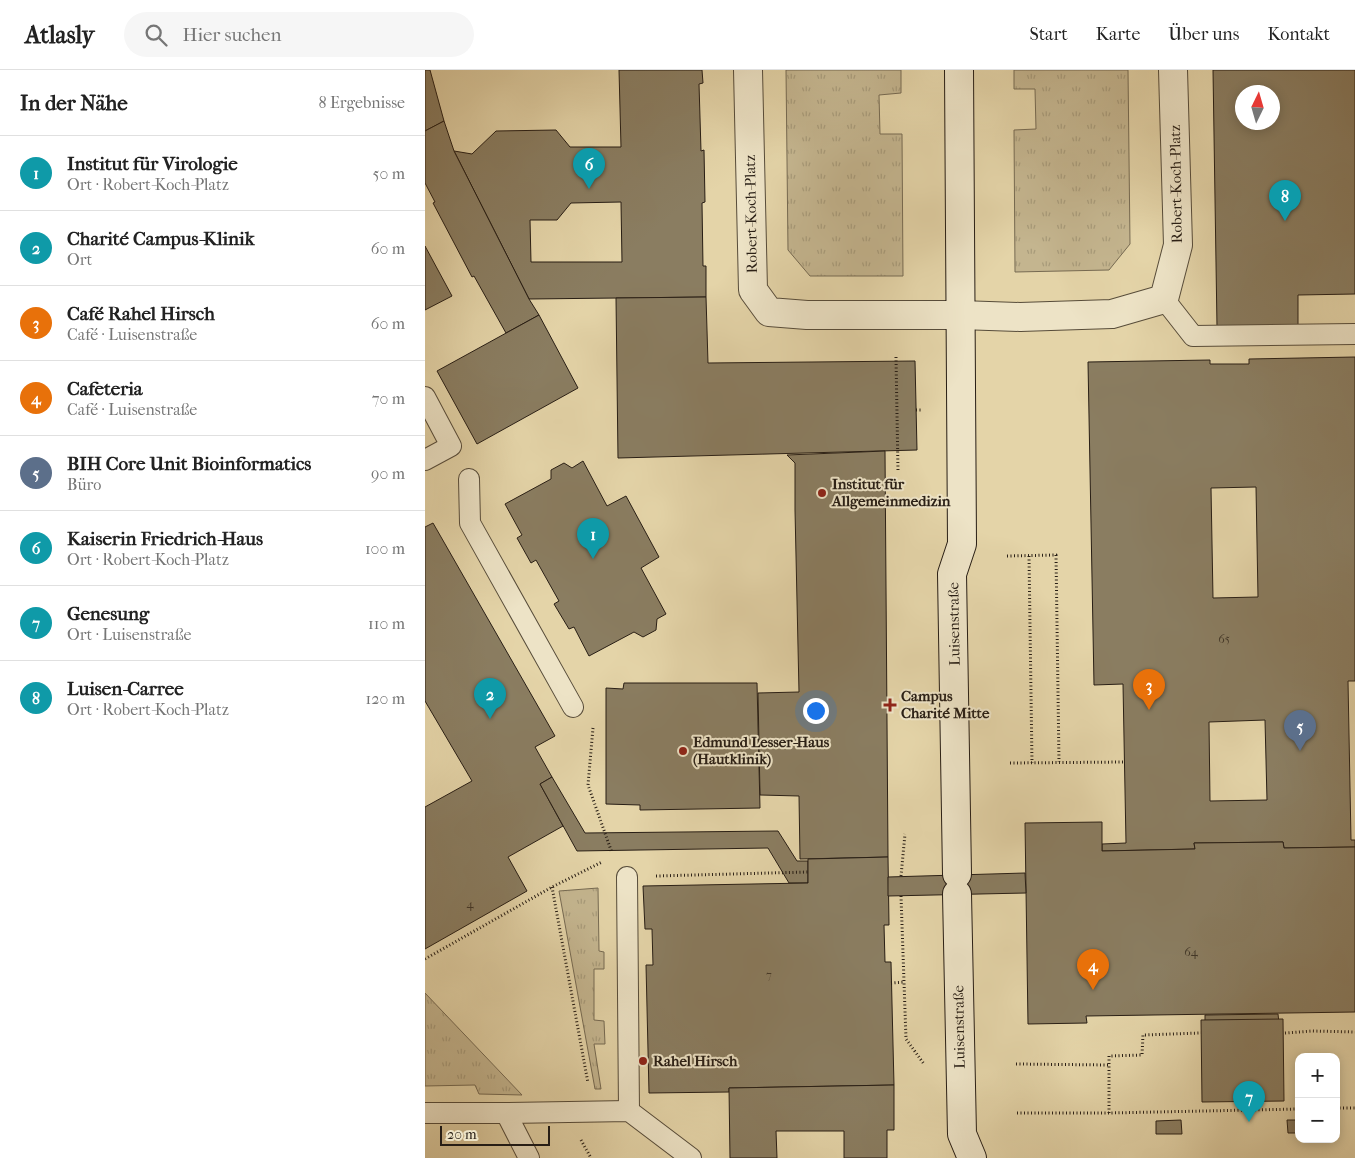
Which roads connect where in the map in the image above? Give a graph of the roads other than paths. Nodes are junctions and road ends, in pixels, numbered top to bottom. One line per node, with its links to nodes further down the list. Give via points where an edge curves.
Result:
1 (748, 70): 5 (street, Robert-Koch-Platz, via 753,290 769,312)
2 (959, 70): 5 (street)
3 (1173, 70): 4 (street, Robert-Koch-Platz, via 1178,245)
4 (1165, 299): 5 (street, Robert-Koch-Platz, via 1113,314 1004,318); 6 (lane, via 1193,336)
5 (960, 315): 17 (street, Luisenstraße, via 962,544 952,574 962,1134)
6 (1355, 334)
7 (425, 397): 8 (lane, via 451,446)
8 (425, 460)
9 (469, 479): 10 (lane, via 470,523)
10 (573, 707)
11 (627, 877): 12 (lane)
12 (629, 1111): 14 (lane); 16 (lane)
13 (425, 1113): 14 (lane)
14 (506, 1113): 15 (lane)
15 (529, 1158)
16 (691, 1158)
17 (971, 1158)

